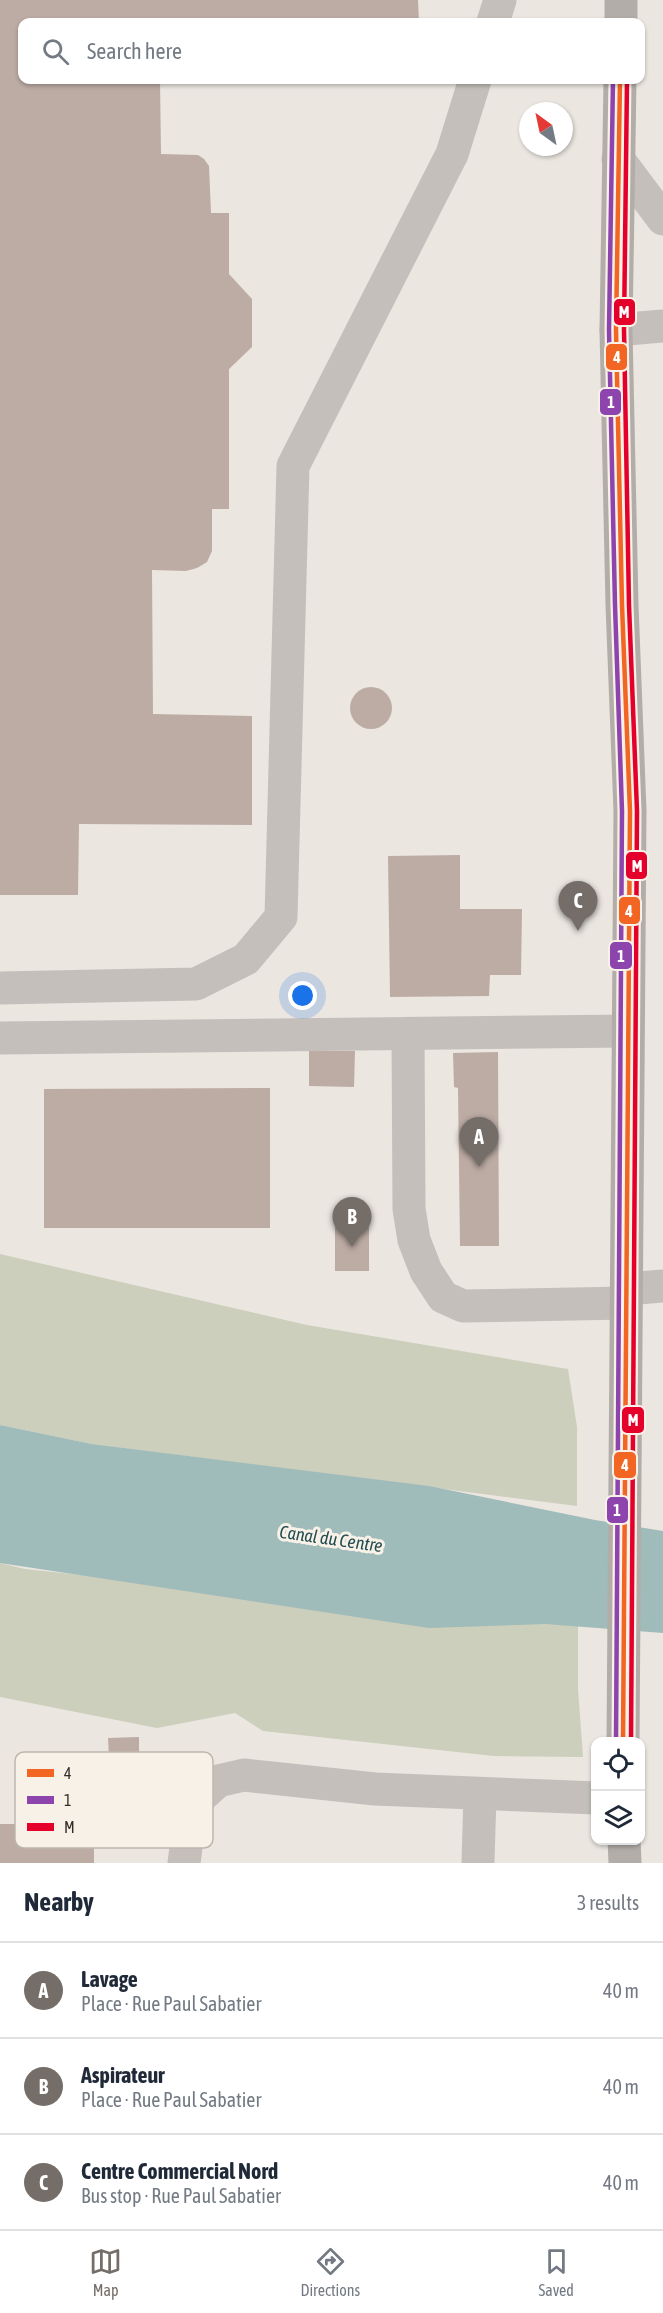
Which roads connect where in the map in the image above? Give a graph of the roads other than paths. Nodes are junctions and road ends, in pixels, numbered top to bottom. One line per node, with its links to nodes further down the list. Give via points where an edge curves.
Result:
1 (500, 0): 3 (street)
2 (621, 0): 4 (main road)
3 (494, 18)
4 (621, 18)
5 (474, 84): 11 (street, via 452,154 294,466 281,917 246,959 196,984)
6 (620, 84): 7 (main road)
7 (618, 159): 8 (street); 10 (main road)
8 (663, 219)
9 (663, 326): 10 (street)
10 (616, 330): 12 (main road, via 630,811)
11 (0, 988)
12 (628, 1031): 13 (street); 16 (main road)
13 (408, 1034): 14 (street); 16 (street, via 409,1209 414,1240 426,1271 443,1297 463,1306)
14 (0, 1038)
15 (663, 1286): 16 (street)
16 (626, 1296): 17 (main road)
17 (623, 1734)
18 (213, 1786): 19 (street, via 244,1775 375,1789)
19 (480, 1794): 20 (street); 24 (street)
20 (591, 1798)
21 (624, 1845): 25 (main road)
22 (186, 1848): 23 (street)
23 (184, 1863)
24 (478, 1863)
25 (625, 1863)

